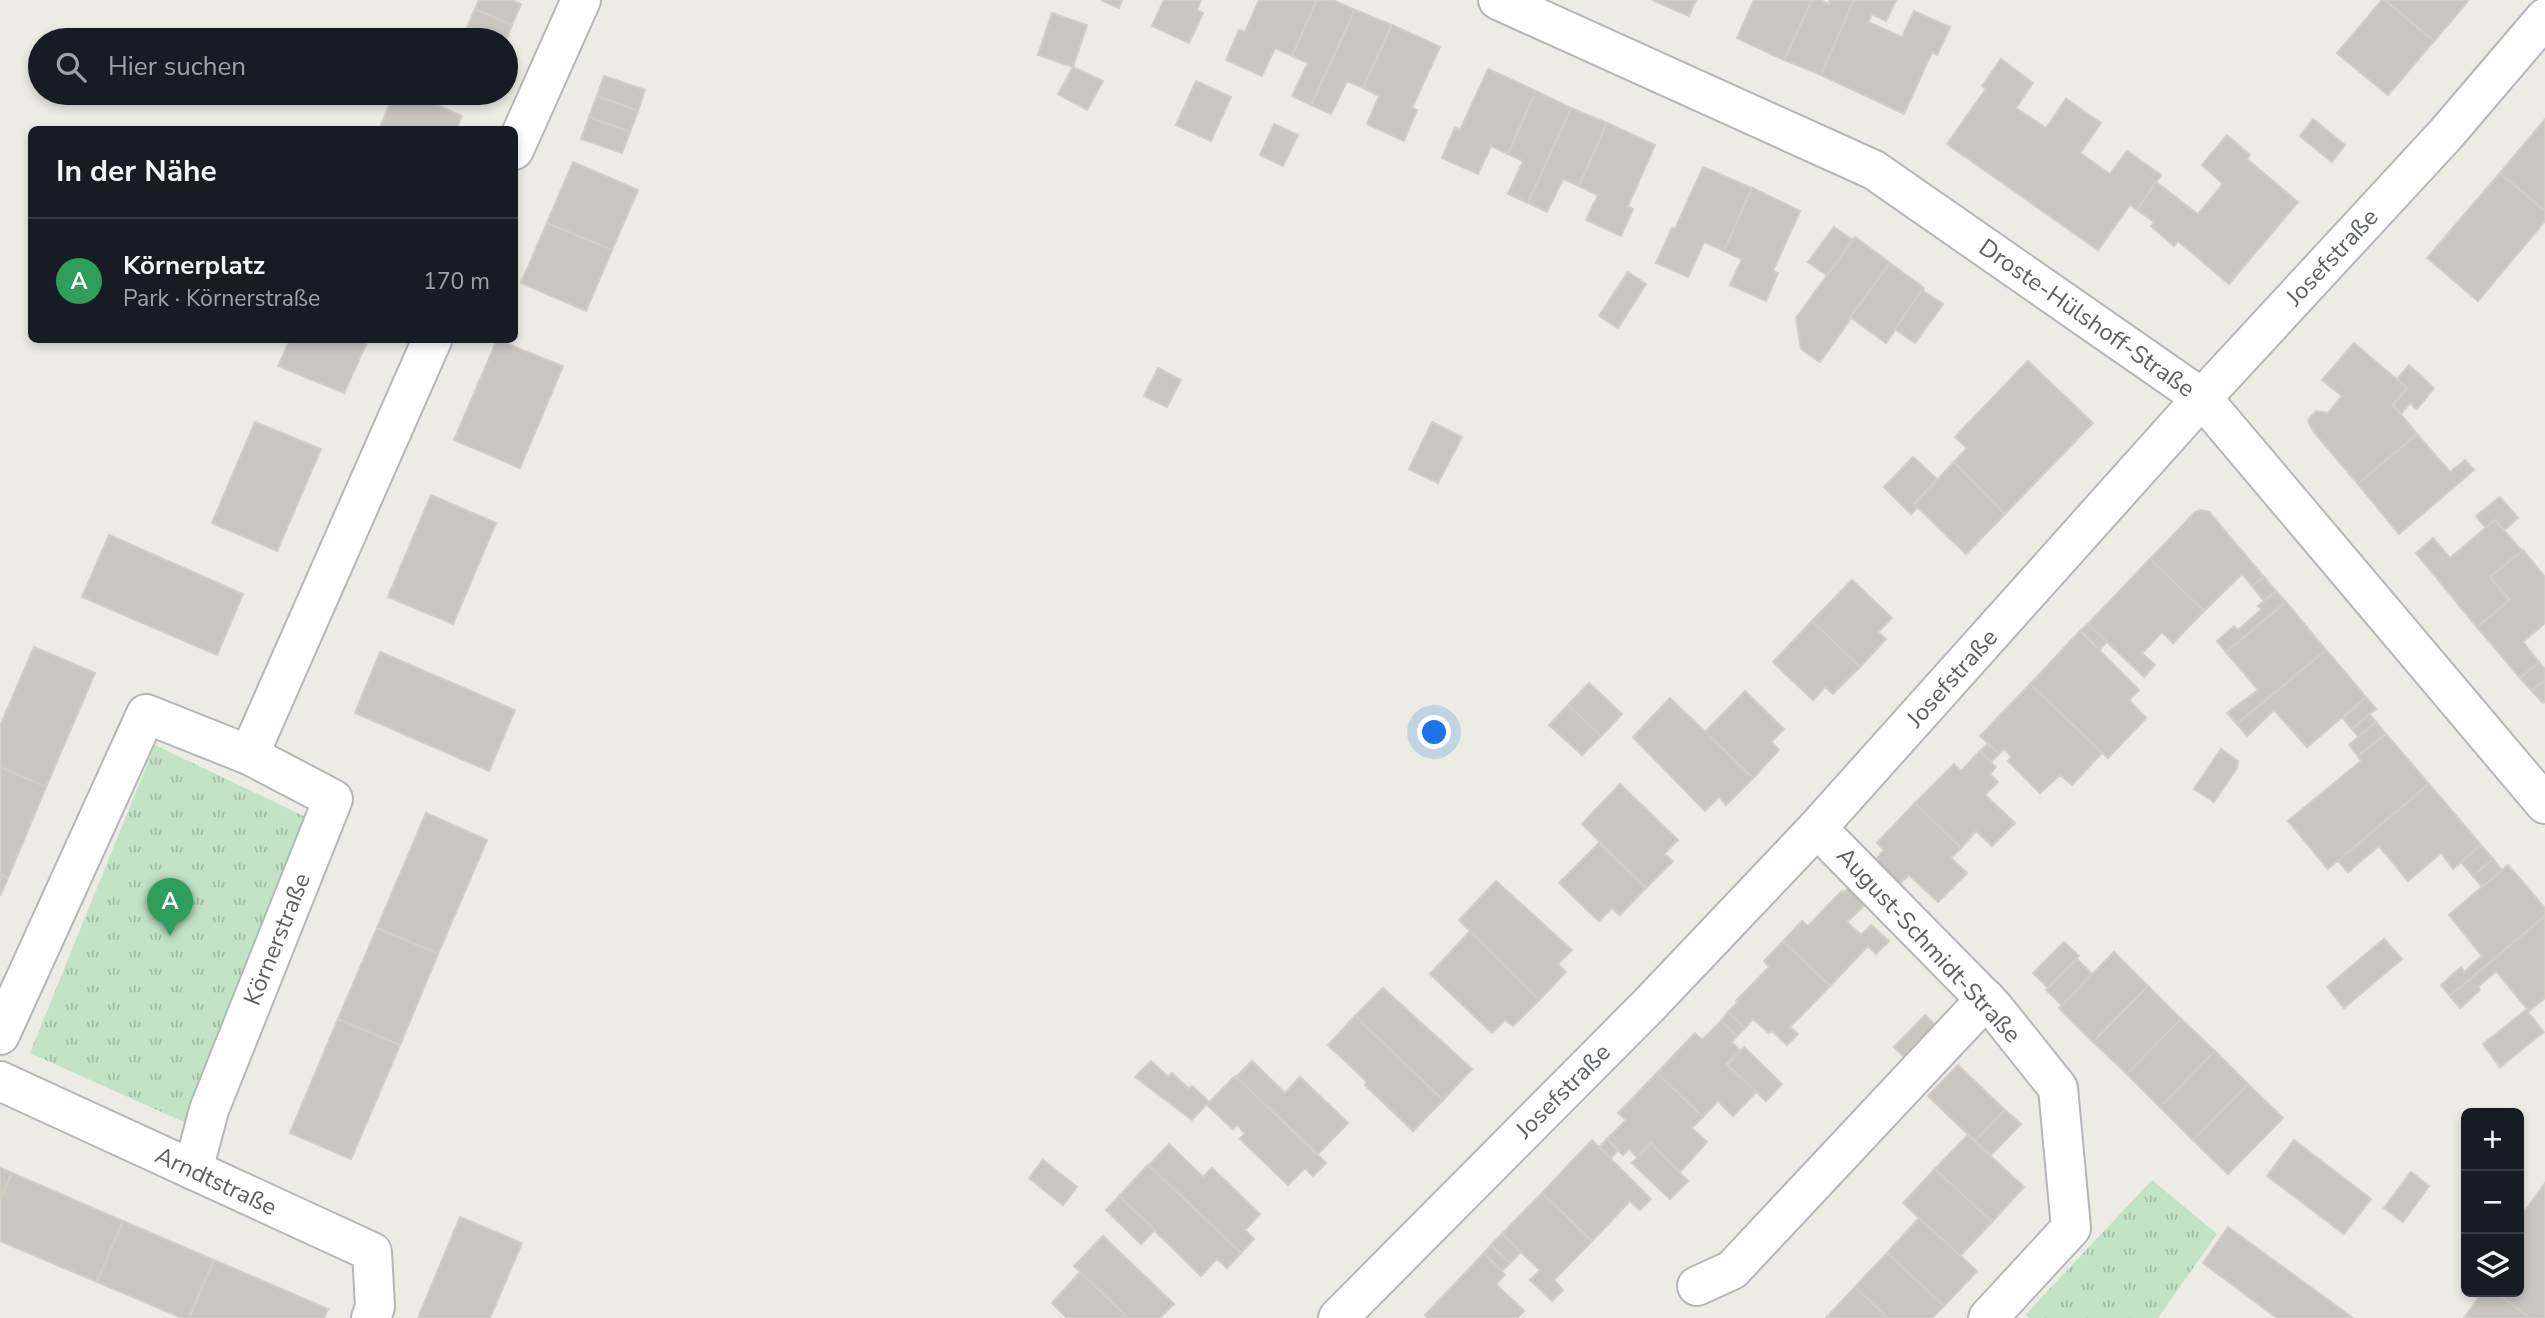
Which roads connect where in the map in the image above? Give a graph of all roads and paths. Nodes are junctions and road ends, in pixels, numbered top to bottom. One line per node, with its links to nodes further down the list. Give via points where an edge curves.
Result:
1 (580, 0): 4 (street)
2 (1498, 0): 6 (street, Droste-Hülshoff-Straße, via 1874,170)
3 (2545, 18): 6 (street, Josefstraße, via 2446,134)
4 (518, 141)
5 (431, 343): 7 (street)
6 (2202, 398): 8 (street, Droste-Hülshoff-Straße); 9 (street, Josefstraße)
7 (249, 755): 11 (street, Körnerstraße, via 146,714); 13 (street, Körnerstraße, via 333,799 209,1110)
8 (2545, 804)
9 (1817, 828): 10 (street, August-Schmidt-Straße); 16 (street, Josefstraße, via 1649,1005)
10 (1986, 999): 14 (street, via 1732,1270); 17 (street, August-Schmidt-Straße, via 2058,1088 2071,1228)
11 (0, 1035)
12 (0, 1081): 13 (street, Arndtstraße)
13 (193, 1170): 15 (street, Arndtstraße, via 372,1252 375,1307)
14 (1697, 1286)
15 (371, 1318)
16 (1338, 1318)
17 (1988, 1318)

